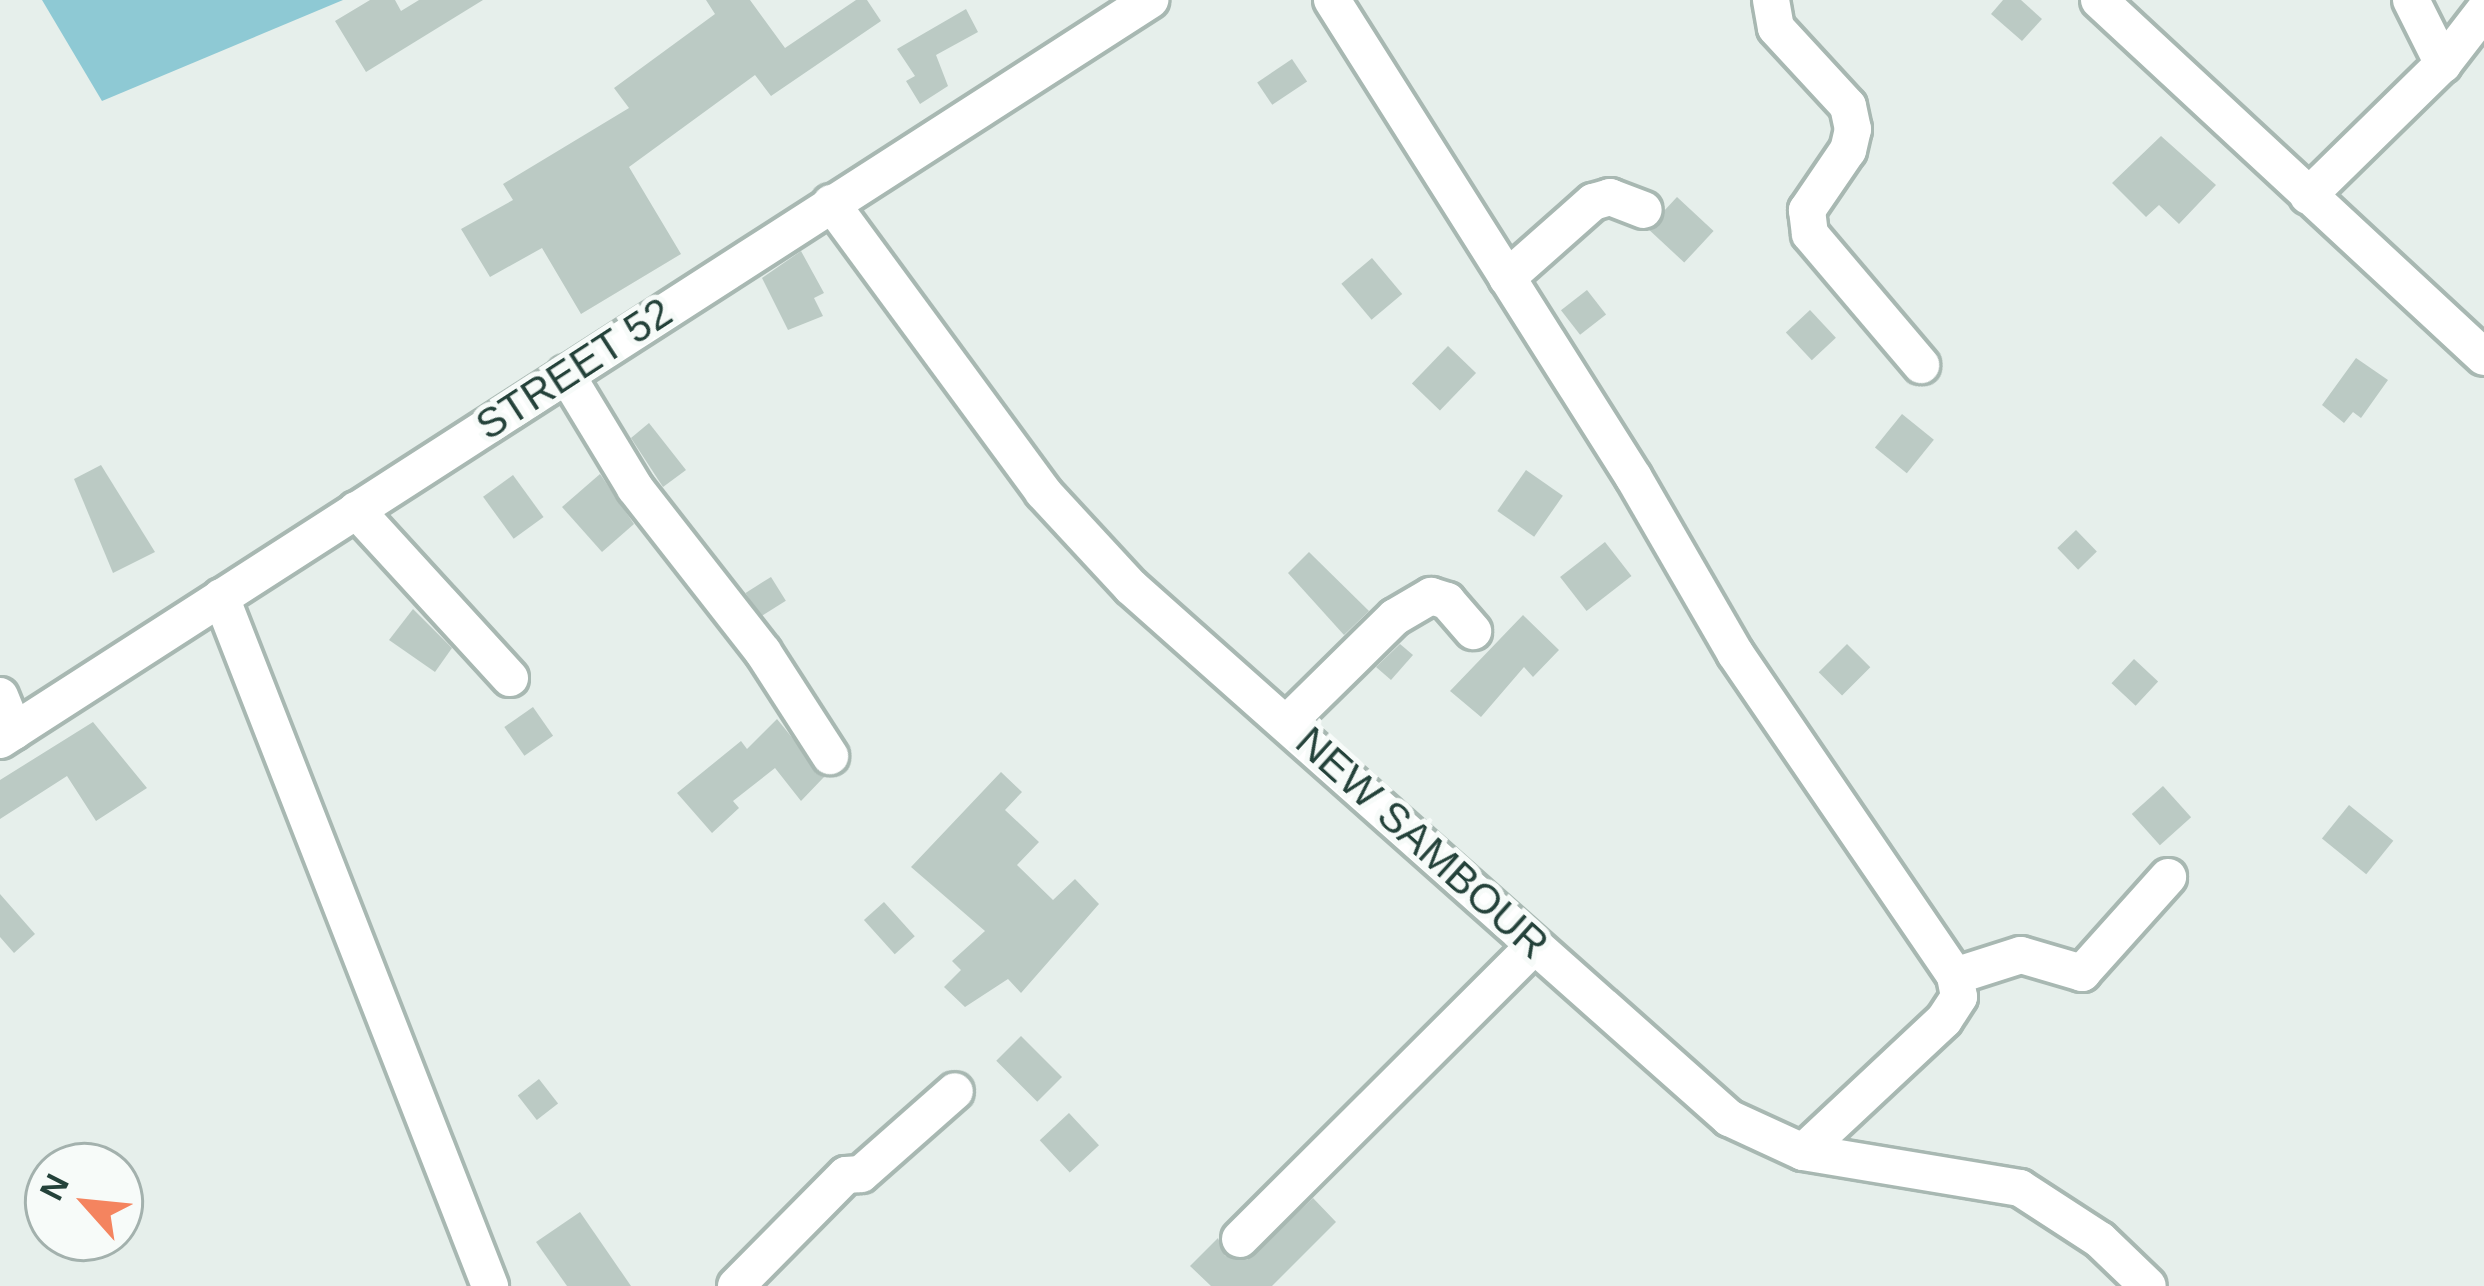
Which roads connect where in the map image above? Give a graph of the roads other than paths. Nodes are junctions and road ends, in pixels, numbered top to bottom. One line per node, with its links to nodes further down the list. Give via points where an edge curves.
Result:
1 (1150, 0): 9 (street, STREET 52)
2 (1332, 0): 11 (street)
3 (1771, 0): 13 (street, via 1776,28 1848,106 1853,129 1808,210 1810,234)
4 (2099, 0): 8 (street)
5 (2411, 0): 7 (street)
6 (2484, 11): 7 (street)
7 (2443, 64): 8 (street)
8 (2308, 196): 12 (street)
9 (831, 203): 14 (street, STREET 52); 20 (street, NEW SAMBOUR, via 1043,492 1131,587)
10 (1643, 210): 11 (street, via 1610,197 1593,202)
11 (1508, 278): 25 (street, via 1747,672)
12 (2484, 357)
13 (1921, 365)
14 (566, 374): 15 (street, STREET 52); 22 (street, via 634,488 763,652)
15 (356, 510): 16 (street, STREET 52); 18 (street)
16 (221, 597): 21 (street, STREET 52); 29 (street)
17 (1472, 631): 20 (street, via 1448,601 1431,596 1395,617)
18 (510, 678)
19 (0, 696): 21 (street)
20 (1288, 721): 24 (street, NEW SAMBOUR)
21 (7, 735)
22 (830, 756)
23 (2168, 877): 25 (street, via 2082,973 2021,955)
24 (1534, 946): 27 (street, NEW SAMBOUR, via 1729,1118); 28 (street)
25 (1955, 976): 27 (street, via 1960,997 1944,1020)
26 (955, 1091): 30 (street, via 861,1174 846,1175)
27 (1803, 1152): 31 (street, NEW SAMBOUR, via 2020,1188 2100,1240)
28 (1240, 1239)
29 (490, 1286)
30 (736, 1286)
31 (2148, 1286)

